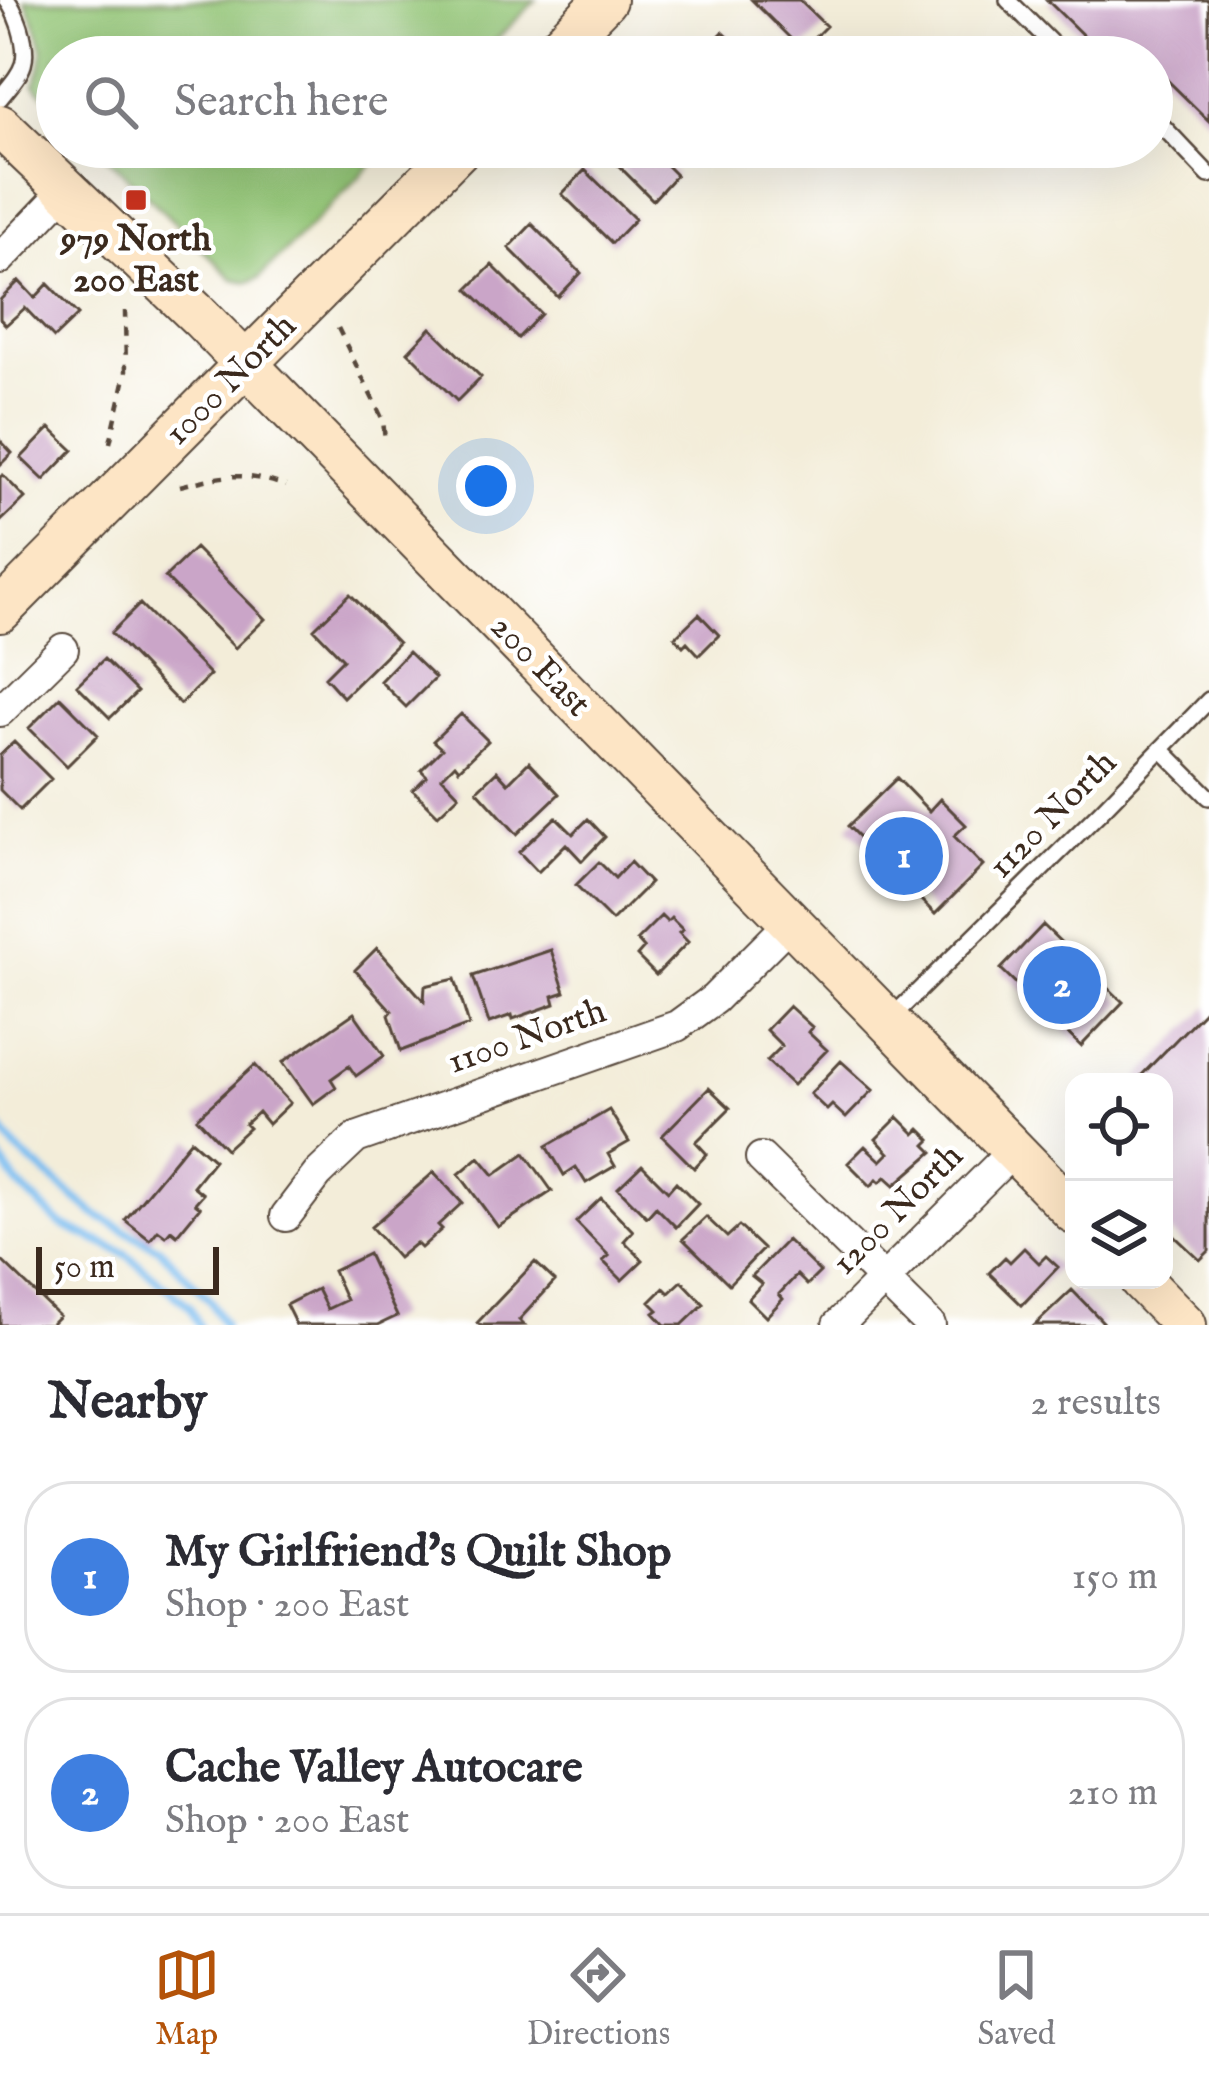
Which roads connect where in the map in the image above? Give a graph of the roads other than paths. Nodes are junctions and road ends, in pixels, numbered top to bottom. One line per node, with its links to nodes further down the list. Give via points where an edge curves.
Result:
1 (7, 0): 6 (lane, via 27,51 22,73)
2 (605, 0): 4 (main road)
3 (1008, 0): 5 (lane)
4 (570, 36)
5 (1044, 36)
6 (0, 98)
7 (0, 126): 9 (main road, 200 East)
8 (1173, 138): 12 (lane)
9 (36, 160)
10 (45, 168): 13 (main road, 200 East)
11 (440, 168): 15 (main road, 1000 North)
12 (1209, 175)
13 (67, 189): 14 (street); 15 (main road, 200 East)
14 (0, 259)
15 (247, 365): 16 (main road, 1000 North); 22 (main road, 200 East)
16 (0, 611)
17 (63, 649): 19 (street)
18 (1209, 700): 20 (lane, 1120 North)
19 (0, 712)
20 (1161, 749): 21 (lane); 23 (lane, 1120 North)
21 (1209, 797)
22 (791, 922): 23 (main road, 200 East); 27 (street, 1100 North, via 676,1026 356,1138)
23 (888, 1021): 24 (main road, 200 East)
24 (1014, 1150): 26 (main road, 200 East); 28 (street, 1200 North)
25 (761, 1158): 28 (street)
26 (1065, 1203)
27 (286, 1216)
28 (884, 1279): 30 (street, 1200 North); 31 (street)
29 (1150, 1289): 32 (main road)
30 (838, 1325)
31 (930, 1325)
32 (1185, 1325)

